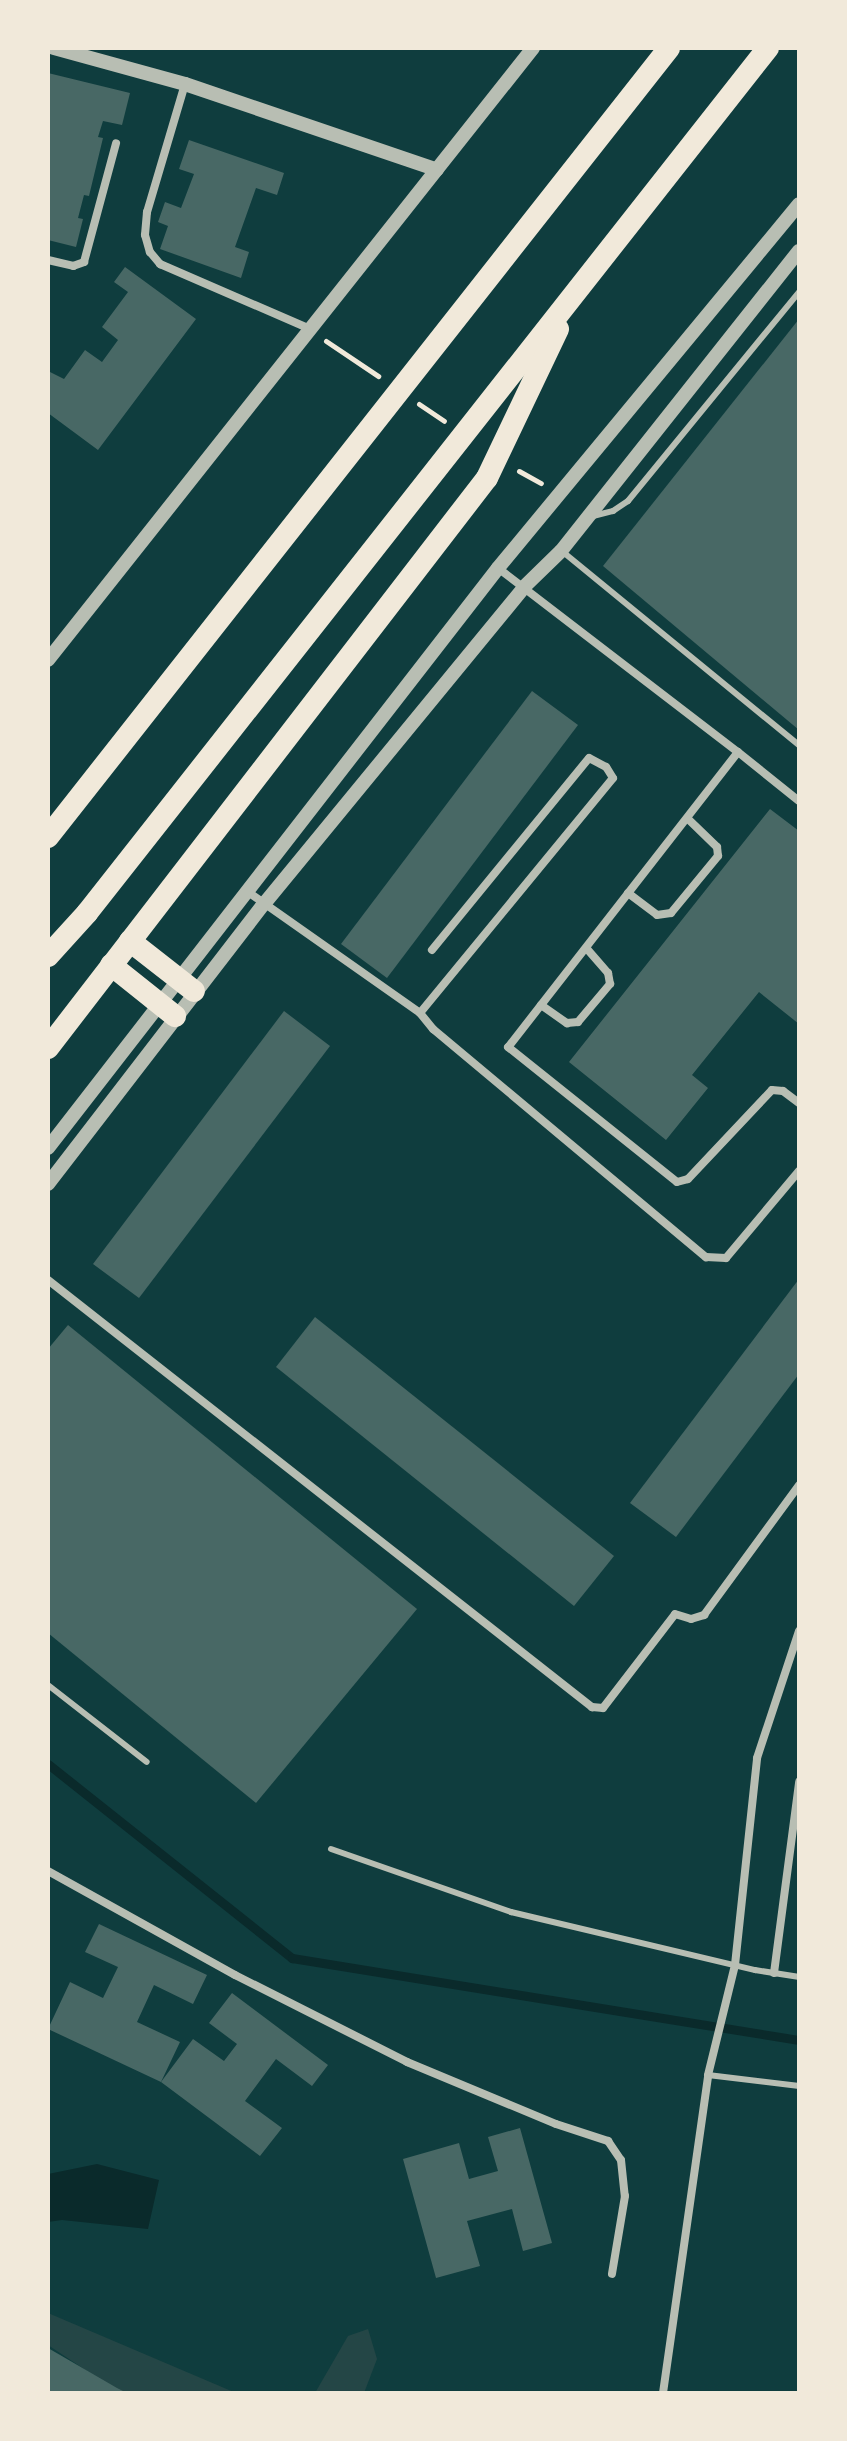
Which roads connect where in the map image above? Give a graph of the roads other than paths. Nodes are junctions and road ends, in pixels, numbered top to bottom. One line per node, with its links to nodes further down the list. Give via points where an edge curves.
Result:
1 (54, 48): 5 (street)
2 (533, 48): 7 (street)
3 (669, 48): 23 (highway)
4 (768, 48): 11 (highway)
5 (185, 84): 7 (street); 13 (street, via 147,212 150,252 160,264)
6 (116, 143): 10 (street, via 84,262 73,266)
7 (437, 170): 13 (street)
8 (799, 204): 16 (street)
9 (799, 251): 14 (street)
10 (48, 260)
11 (576, 292): 27 (highway, via 487,478); 30 (highway)
12 (799, 292): 14 (lane, via 628,501)
13 (310, 329): 18 (street)
14 (586, 518): 15 (street)
15 (561, 551): 17 (street); 19 (lane)
16 (498, 568): 17 (street); 24 (street)
17 (525, 586): 20 (street); 26 (street)
18 (48, 660)
19 (799, 745)
20 (738, 752): 21 (street); 22 (street)
21 (799, 801)
22 (688, 819): 25 (street); 25 (street, via 717,847 718,856 671,913 657,915)
23 (48, 837)
24 (248, 892): 26 (street); 32 (street)
25 (628, 893): 28 (street)
26 (264, 904): 32 (street); 35 (street)
27 (130, 941): 31 (highway); 32 (highway)
28 (586, 948): 33 (street); 33 (street, via 608,973 610,984 578,1022 567,1023)
29 (432, 950): 35 (street, via 589,758 606,767 613,778)
30 (48, 956)
31 (111, 965): 34 (highway); 36 (highway)
32 (187, 986): 34 (street)
33 (541, 1005): 37 (street, via 508,1047 677,1182 688,1179 772,1090)
34 (168, 1010): 38 (street); 40 (street)
35 (420, 1013): 39 (street, via 706,1257 726,1258)
36 (48, 1048)
37 (799, 1103)
38 (48, 1148)
39 (799, 1171)
40 (48, 1184)
41 (48, 1280): 42 (street, via 592,1707 603,1708 675,1614 691,1619 704,1615)
42 (799, 1485)
43 (799, 1631): 49 (street, via 757,1758)
44 (48, 1685): 45 (lane)
45 (147, 1762)
46 (799, 1782): 50 (street)
47 (331, 1849): 49 (lane, via 511,1912)
48 (48, 1871): 54 (street, via 407,2062 608,2141 621,2160 625,2196)
49 (735, 1965): 50 (lane); 52 (street)
50 (774, 1973): 51 (lane)
51 (799, 1977)
52 (708, 2075): 53 (lane); 55 (street)
53 (799, 2086)
54 (612, 2274)
55 (663, 2393)

